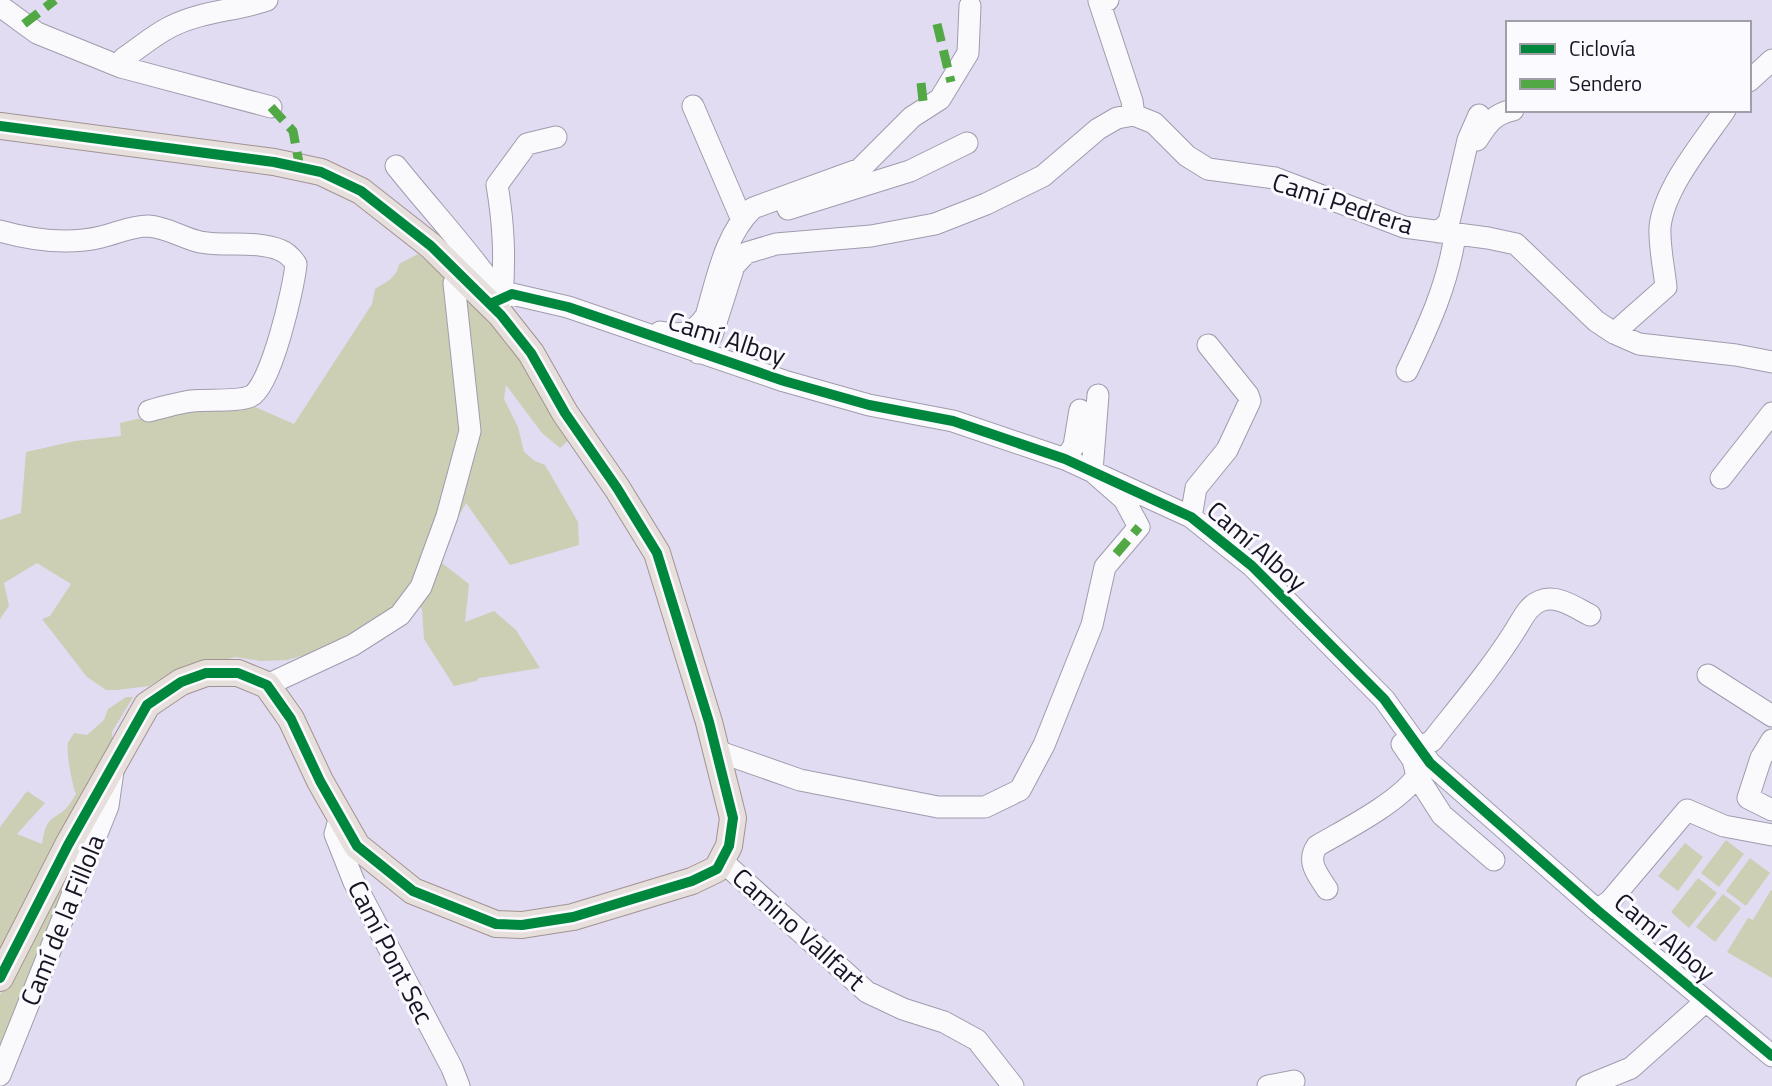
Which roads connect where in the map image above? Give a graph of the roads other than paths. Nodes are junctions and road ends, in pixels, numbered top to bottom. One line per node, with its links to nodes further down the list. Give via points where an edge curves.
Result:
1 (267, 0): 6 (street, via 171,27 124,58)
2 (1102, 0): 12 (street)
3 (0, 6): 6 (street, via 37,33)
4 (970, 6): 19 (street, via 968,53 940,99 912,117 860,169 772,199 753,208)
5 (1772, 60): 7 (street)
6 (121, 67): 9 (street)
7 (1751, 80)
8 (693, 106): 19 (street)
9 (271, 107)
10 (1506, 112): 17 (street, via 1489,121)
11 (1724, 112): 25 (street, via 1666,203 1660,228 1666,287)
12 (1134, 115): 21 (street, Camí Pedrera, via 1154,123 1187,156 1208,169 1275,178 1404,227); 27 (street, via 1098,129 1043,176 935,224 871,236 776,244 746,253 734,265 712,335)
13 (1479, 115): 17 (street)
14 (0, 126): 22 (main road, via 321,172 361,191)
15 (556, 137): 23 (street, via 527,144 497,186 505,237)
16 (967, 143): 19 (street, via 910,171)
17 (1464, 158): 21 (street)
18 (396, 166): 23 (street, via 482,270)
19 (741, 221): 24 (street, via 698,328 673,335)
20 (0, 230): 32 (street, via 41,239 84,241 152,226 197,241 261,246 290,256 296,264 282,330 253,396 193,401)
21 (1447, 234): 25 (street, Camí Pedrera, via 1516,244); 29 (street, via 1451,260 1432,319)
22 (460, 274): 23 (main road); 41 (street, via 454,283 470,431 447,516 421,587 400,615 353,645)
23 (496, 301): 24 (street, Camí Alboy, via 512,294); 45 (main road, via 657,553)
24 (616, 324): 27 (street, Camí Alboy)
25 (1614, 333): 28 (street, Camí Pedrera, via 1639,344)
26 (1208, 345): 37 (street, via 1250,401 1227,450 1196,488)
27 (698, 353): 34 (street, Camí Alboy, via 869,405 953,421)
28 (1772, 362)
29 (1407, 371)
30 (1098, 395): 35 (street)
31 (1080, 410): 34 (street, via 1074,446)
32 (149, 411)
33 (1772, 414): 36 (street)
34 (1065, 459): 35 (street, Camí Alboy)
35 (1091, 471): 37 (street, Camí Alboy); 45 (street, via 1124,499 1139,527 1105,567 1091,625 1044,745 1020,790 985,807 938,807 800,780)
36 (1721, 478)
37 (1191, 517): 40 (street, Camí Alboy, via 1252,566)
38 (1590, 615): 44 (street, via 1551,599 1529,608 1494,665 1432,741)
39 (1708, 675): 42 (street)
40 (1361, 676): 44 (street, Camí Alboy); 47 (street, via 1413,760)
41 (267, 685): 46 (main road, via 238,673 206,673 181,682 147,705); 49 (main road, via 291,719)
42 (1772, 716)
43 (1772, 740): 48 (street, via 1748,798)
44 (1419, 748): 54 (street, Camí Alboy, via 1430,763)
45 (717, 751): 51 (main road, via 733,818 729,846)
46 (115, 762): 55 (main road); 58 (street, Camí de la Fillola, via 108,806)
47 (1417, 776): 52 (street, via 1442,815); 53 (street, via 1398,795 1317,846 1311,863)
48 (1772, 810)
49 (340, 816): 51 (main road, via 357,846 413,891 496,924 573,918 692,881 717,869); 60 (street, Camí Pont Sec, via 335,834 354,882)
50 (1772, 835): 54 (street, via 1724,826 1687,810 1610,901)
51 (721, 860): 61 (street, Camino Vallfart, via 867,992 977,1040)
52 (1494, 860)
53 (1327, 889)
54 (1597, 910): 56 (street, Camí Alboy)
55 (0, 978)
56 (1706, 1000): 57 (street, Camí Alboy); 63 (street, via 1631,1068)
57 (1772, 1056)
58 (0, 1075)
59 (1293, 1081): 62 (street)
60 (459, 1086)
61 (1013, 1086)
62 (1268, 1086)
63 (1587, 1086)

